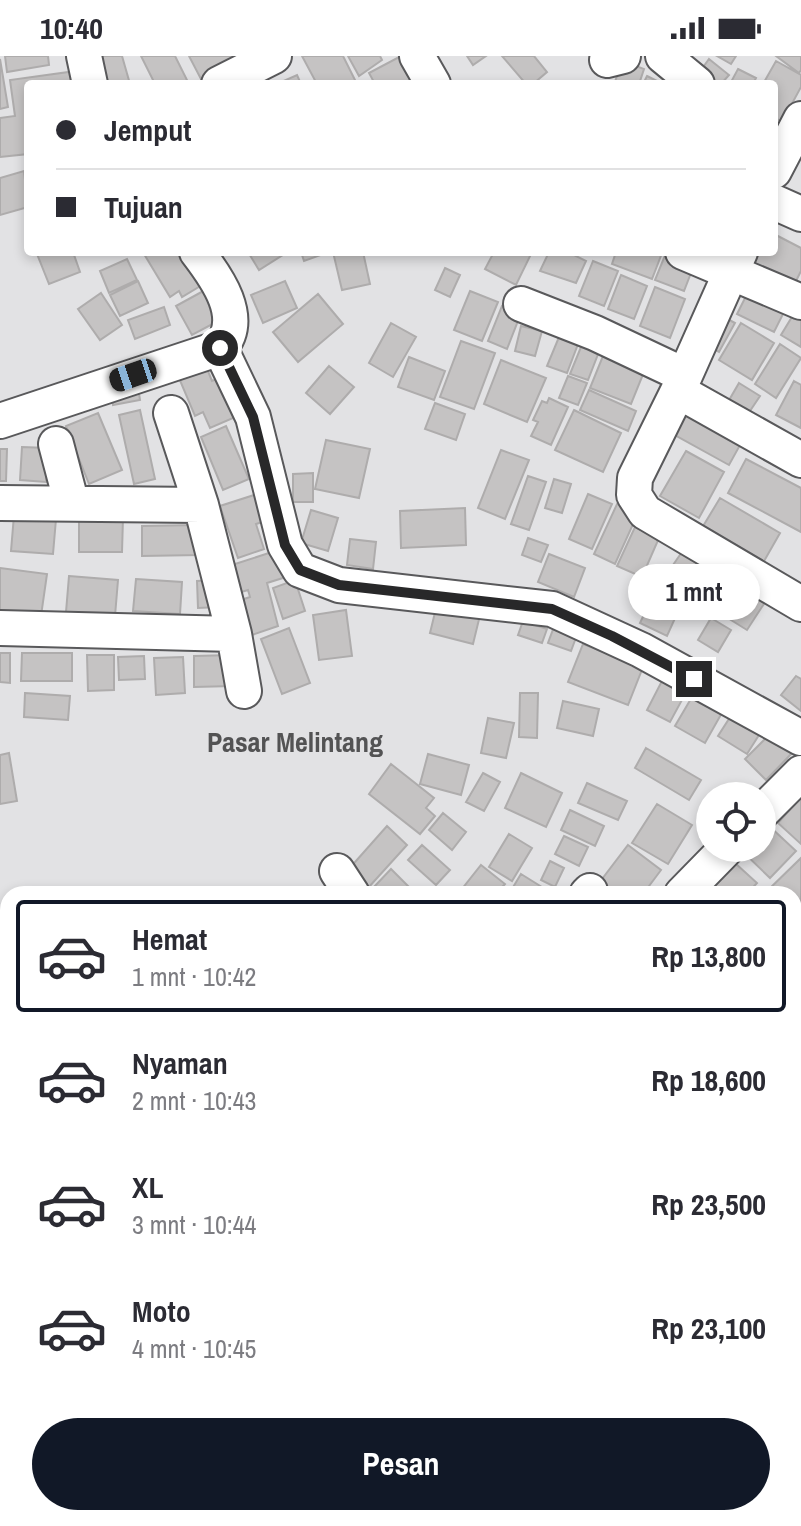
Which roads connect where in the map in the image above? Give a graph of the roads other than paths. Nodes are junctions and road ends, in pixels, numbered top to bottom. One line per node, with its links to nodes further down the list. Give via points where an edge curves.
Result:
1 (84, 56): 5 (street)
2 (274, 56): 6 (street)
3 (417, 56): 7 (street)
4 (663, 56): 8 (street)
5 (89, 80)
6 (227, 80)
7 (431, 80)
8 (692, 80)
9 (778, 204): 10 (street)
10 (801, 214)
11 (199, 256): 16 (street)
12 (704, 256): 13 (street)
13 (736, 262): 14 (street); 17 (street)
14 (801, 302)
15 (521, 304): 17 (street, via 595,333)
16 (227, 329): 19 (street); 29 (street, via 293,563 322,581 563,613)
17 (681, 383): 21 (street); 25 (street, via 635,478 637,503)
18 (171, 413): 24 (street)
19 (0, 421)
20 (56, 444): 22 (street)
21 (801, 460)
22 (71, 501): 23 (street); 24 (street)
23 (0, 503)
24 (201, 505): 27 (street)
25 (801, 604)
26 (0, 628): 27 (street)
27 (234, 634): 28 (street)
28 (244, 691)
29 (801, 738)
30 (801, 773): 31 (street)
31 (776, 798)
32 (713, 862): 33 (street)
33 (690, 886)

